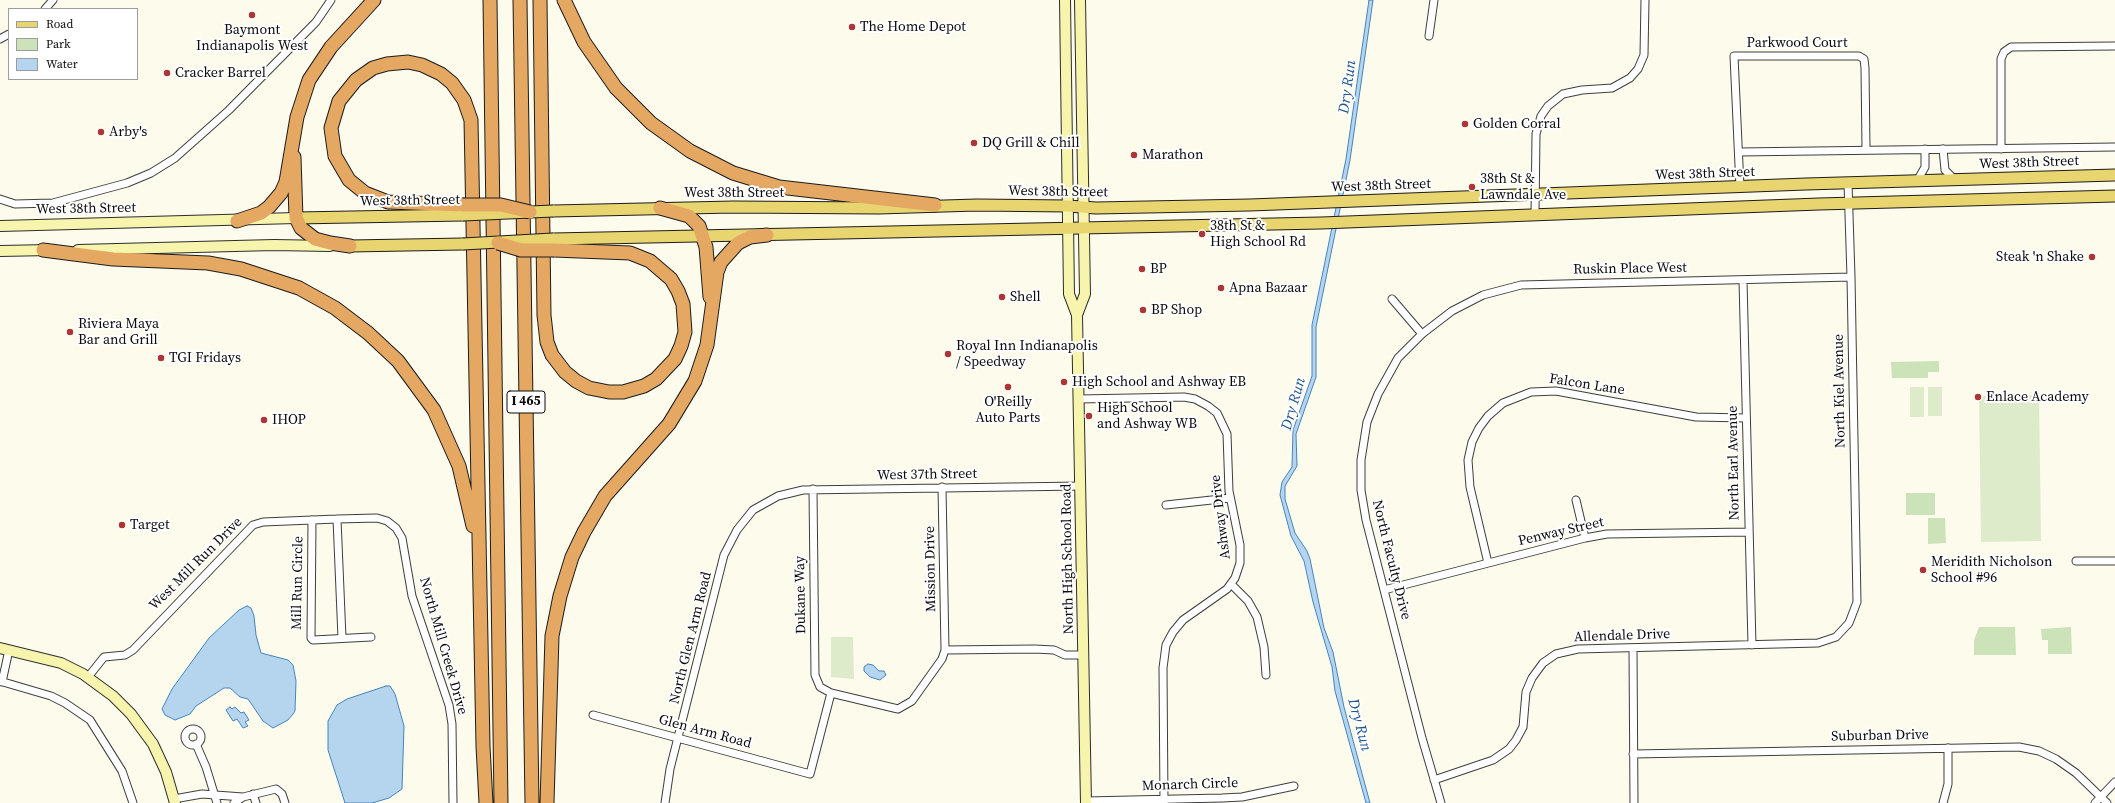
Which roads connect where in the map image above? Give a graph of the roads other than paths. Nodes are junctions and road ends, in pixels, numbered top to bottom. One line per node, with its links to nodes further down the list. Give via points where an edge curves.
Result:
1 (53, 0): 12 (street)
2 (331, 0): 29 (street, via 316,22 229,110 175,158 156,170 127,183 54,203 15,204)
3 (374, 0): 15 (highway, via 331,47 314,70 297,117)
4 (490, 0): 110 (highway, I 465)
5 (520, 0): 111 (highway, I 465)
6 (540, 0): 46 (highway, via 544,315 547,342 552,356 565,372 588,388 623,392 644,386 656,379 675,359 685,332 683,304 671,279 650,261 630,253)
7 (564, 0): 31 (highway, via 584,42 616,88 651,123 690,151 739,175 779,187)
8 (1065, 0): 32 (street, North High School Road)
9 (1080, 0): 34 (street, North High School Road)
10 (1434, 0): 13 (street)
11 (1645, 0): 27 (street, via 1644,54 1638,69 1630,78 1605,90 1582,90 1563,94 1543,112 1536,134)
12 (46, 8)
13 (1429, 36)
14 (2115, 46): 20 (street, via 2011,47 2004,52 2001,59)
15 (292, 143): 38 (highway); 39 (highway, via 286,182 277,200 261,213)
16 (2115, 147): 20 (street)
17 (1866, 149): 18 (street); 21 (street); 21 (street, Parkwood Court, via 1864,59 1859,56 1734,56)
18 (1925, 149): 19 (street); 24 (street, via 1925,168)
19 (1943, 149): 20 (street); 23 (street, via 1945,170)
20 (2001, 149)
21 (1739, 152): 26 (street)
22 (2115, 176): 23 (main road, West 38th Street)
23 (1955, 180): 24 (main road, West 38th Street)
24 (1917, 181): 25 (main road, West 38th Street)
25 (1848, 183): 26 (main road, West 38th Street); 30 (street, North Kiel Avenue)
26 (1740, 187): 27 (main road, West 38th Street)
27 (1535, 195): 34 (main road, West 38th Street); 37 (street)
28 (2115, 196): 30 (main road)
29 (0, 199)
30 (1849, 203): 37 (main road); 50 (street, North Kiel Avenue)
31 (935, 206): 32 (main road, West 38th Street); 33 (main road, West 38th Street)
32 (1068, 206): 34 (main road, West 38th Street); 41 (street, North High School Road)
33 (660, 208): 36 (main road, West 38th Street, bridge); 44 (highway, via 689,216 699,226)
34 (1083, 208): 42 (street, North High School Road)
35 (463, 210): 36 (highway, bridge, via 501,205); 38 (main road, West 38th Street); 73 (highway, via 388,202 365,194 349,180 335,156 331,128 339,101 356,80 374,68 387,64 401,62 422,65 441,74 452,83 461,94 469,113 472,133)
36 (530, 212)
37 (1535, 215): 42 (main road)
38 (296, 218): 39 (street, West 38th Street); 47 (highway, via 301,228 310,236)
39 (237, 220): 40 (street, West 38th Street)
40 (0, 226)
41 (1068, 229): 42 (main road); 43 (main road); 54 (street, North High School Road, via 1069,294)
42 (1084, 229): 54 (street, North High School Road, via 1085,294)
43 (767, 235): 44 (main road); 53 (highway, via 744,240 726,255 717,272)
44 (703, 236): 46 (main road); 53 (highway)
45 (498, 243): 46 (highway, bridge, via 520,250); 47 (main road, bridge)
46 (554, 244)
47 (350, 246): 48 (street)
48 (43, 250): 49 (street); 73 (highway, via 113,259 203,262 241,269 299,288 352,320 398,361 423,393 443,428 465,486 474,528)
49 (0, 251)
50 (1851, 277): 51 (street, Ruskin Place West); 76 (street, North Kiel Avenue)
51 (1743, 280): 55 (street, Ruskin Place West, via 1521,285 1469,301); 57 (street, North Earl Avenue)
52 (1392, 299): 55 (street)
53 (712, 313): 112 (highway, via 704,357 689,393 669,424 605,496 584,532 568,569 557,609 551,649)
54 (1077, 315): 56 (street, North High School Road)
55 (1422, 334): 75 (street, North Faculty Drive, via 1405,349 1386,378 1372,408 1362,449 1360,475 1363,501)
56 (1079, 399): 58 (street, North High School Road); 62 (street, Ashway Drive, via 1184,397 1208,406 1222,420 1227,434)
57 (1746, 418): 68 (street, North Earl Avenue); 72 (street, Falcon Lane, via 1696,417 1551,390 1527,392 1503,403 1479,428 1468,460 1470,487)
58 (1081, 486): 59 (street, West 37th Street); 83 (street, North High School Road)
59 (942, 487): 60 (street, West 37th Street); 82 (street, Mission Drive)
60 (813, 489): 61 (street, West 37th Street, via 793,491); 87 (street, Dukane Way, via 815,675 820,688)
61 (774, 498): 89 (street, North Glen Arm Road, via 749,514 727,548)
62 (1230, 498): 64 (street); 74 (street, Ashway Drive, via 1241,552 1239,567)
63 (1576, 500): 69 (street)
64 (1166, 504)
65 (337, 519): 66 (street, West Mill Run Drive); 67 (street, West Mill Run Drive, via 377,518); 78 (street)
66 (312, 520): 78 (street, Mill Run Circle, via 311,638); 85 (street, West Mill Run Drive, via 263,522 252,525 133,650 126,654 104,657)
67 (392, 525): 108 (street, North Mill Creek Drive, via 402,538 412,596 450,705)
68 (1748, 532): 69 (street, Penway Street, via 1614,534); 79 (street, North Earl Avenue)
69 (1585, 538): 72 (street, Penway Street)
70 (2076, 561): 71 (street)
71 (2115, 561)
72 (1488, 563): 75 (street, Penway Street)
73 (479, 577): 109 (highway)
74 (1231, 584): 84 (street, via 1248,601 1257,617 1264,647); 101 (street, Ashway Drive, via 1221,595 1183,620 1166,645 1162,668)
75 (1384, 590): 93 (street, North Faculty Drive)
76 (1856, 598): 79 (street, Allendale Drive, via 1856,609 1851,620 1845,630 1832,639 1818,643)
77 (371, 637): 78 (street, Mill Run Circle)
78 (342, 638)
79 (1752, 645): 80 (street, Allendale Drive)
80 (1632, 648): 92 (street); 93 (street, Allendale Drive, via 1570,650 1546,660 1528,685 1523,727 1509,749 1494,760)
81 (4, 649): 85 (street, via 61,663); 86 (street)
82 (945, 650): 83 (street, via 1035,649); 87 (street, via 942,659 912,701 898,709)
83 (1083, 655): 102 (street, North High School Road)
84 (1266, 675)
85 (88, 677): 100 (street, via 118,700 143,728 161,761)
86 (1, 682): 103 (street, via 51,696 90,720 122,771)
87 (831, 693): 89 (street, Glen Arm Road, via 810,774)
88 (593, 714): 89 (street, Glen Arm Road)
89 (679, 738): 113 (street, North Glen Arm Road, via 670,768)
90 (196, 744): 96 (street)
91 (1948, 748): 92 (street, Suburban Drive); 99 (street, Suburban Drive, via 2020,747 2043,752 2071,768); 116 (street, via 1948,784)
92 (1634, 754): 115 (street)
93 (1434, 780): 114 (street, North Faculty Drive)
94 (2115, 782): 99 (street)
95 (1294, 786): 101 (street, Monarch Circle, via 1242,797)
96 (214, 794): 98 (street); 100 (street, via 202,794); 104 (street)
97 (253, 794): 98 (street); 106 (street); 107 (street, via 276,789 282,794)
98 (243, 797): 105 (street)
99 (2101, 797): 117 (street); 118 (street, Suburban Drive)
100 (174, 801)
101 (1164, 801): 102 (street, Monarch Circle)
102 (1086, 802)
103 (133, 803)
104 (216, 803)
105 (234, 803)
106 (256, 803)
107 (285, 803)
108 (453, 803)
109 (486, 803)
110 (502, 803)
111 (532, 803)
112 (547, 803)
113 (664, 803)
114 (1441, 803)
115 (1634, 803)
116 (1943, 803)
117 (2095, 803)
118 (2107, 803)

